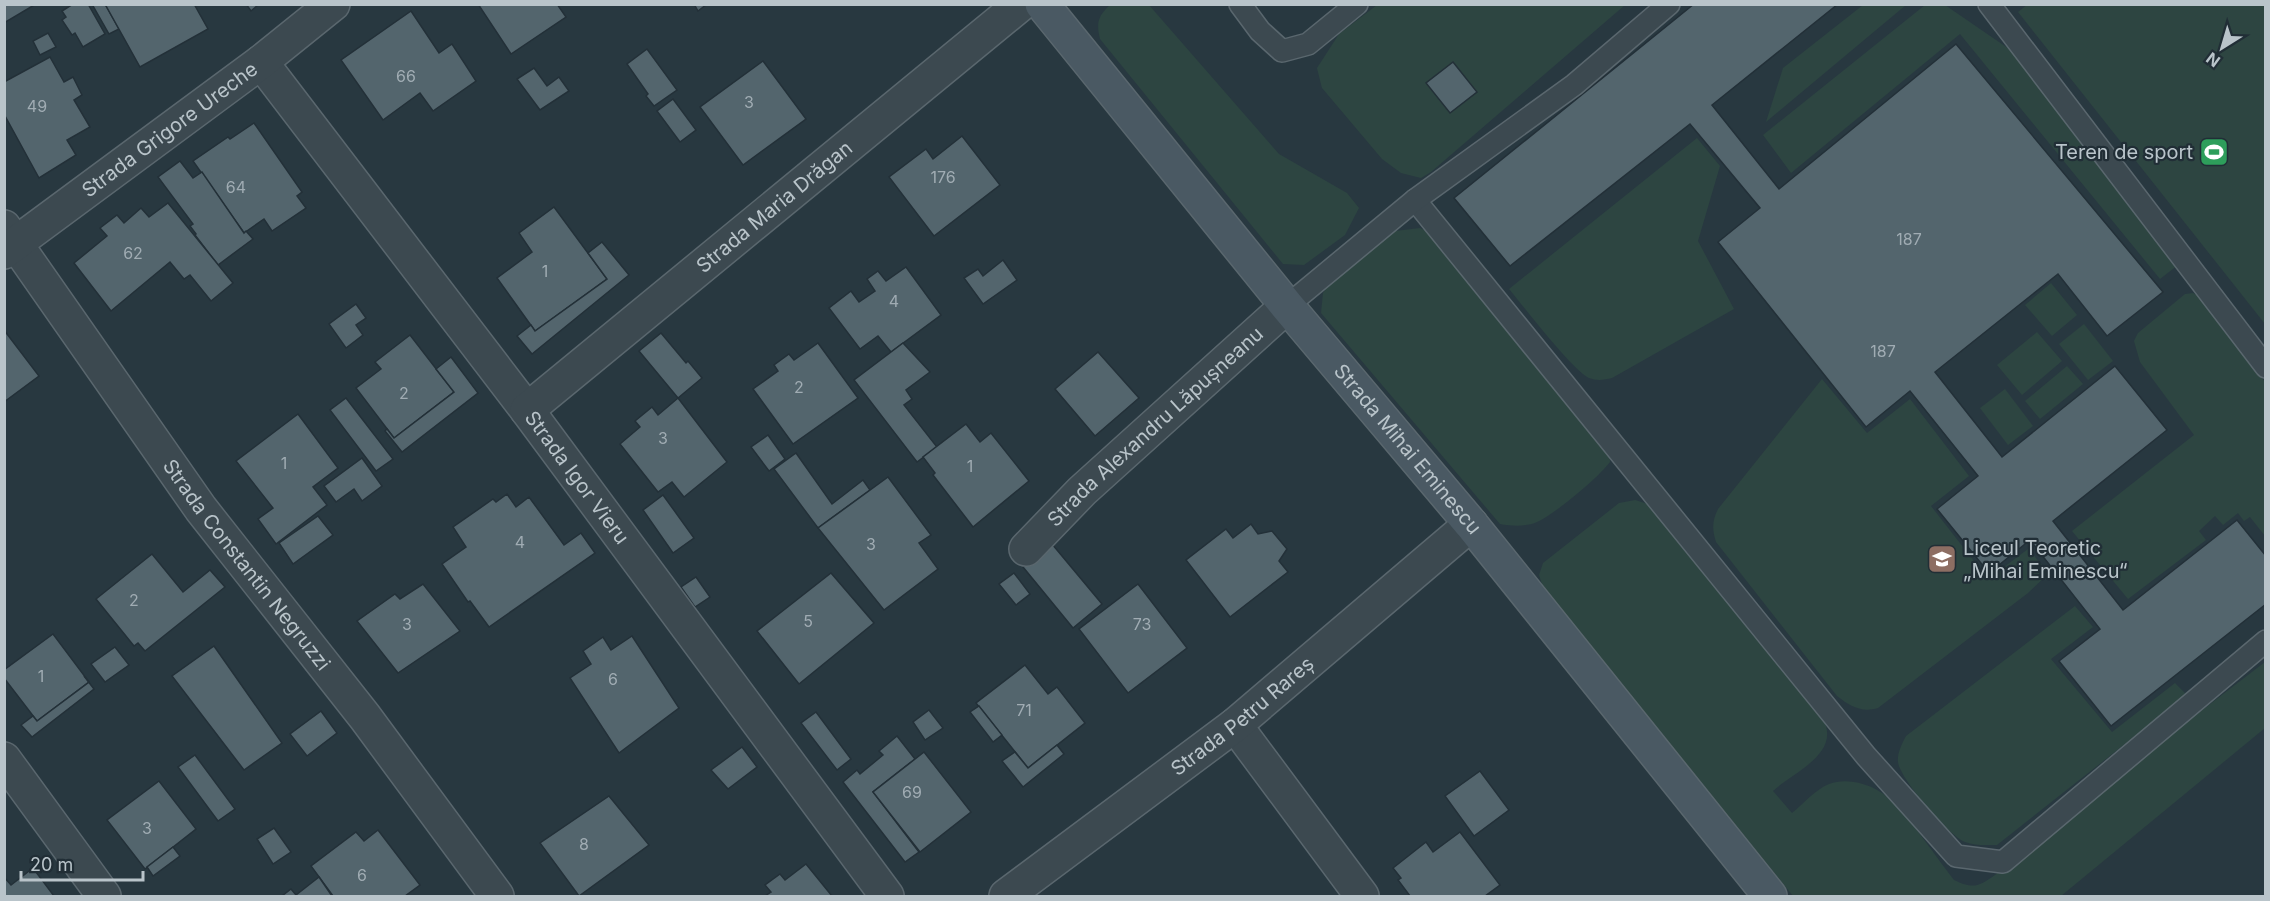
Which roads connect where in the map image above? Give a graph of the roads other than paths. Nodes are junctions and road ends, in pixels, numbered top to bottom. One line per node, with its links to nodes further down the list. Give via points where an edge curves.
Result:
1 (333, 4): 8 (street, Strada Grigore Ureche)
2 (1021, 4): 13 (street, Strada Maria Drăgan)
3 (1042, 4): 11 (main road, Strada Mihai Eminescu)
4 (1240, 4): 5 (lane, via 1260,31 1282,51 1308,44)
5 (1357, 4)
6 (1669, 4): 9 (lane, via 1574,85)
7 (1989, 4): 12 (lane)
8 (261, 62): 10 (street, Strada Grigore Ureche); 13 (street, Strada Igor Vieru)
9 (1415, 200): 11 (lane); 16 (lane, via 1866,756 1956,856 2003,862)
10 (8, 241): 20 (street, Strada Constantin Negruzzi, via 201,508 365,717)
11 (1287, 306): 14 (main road, Strada Mihai Eminescu); 15 (street, Strada Alexandru Lăpușneanu, via 1082,491)
12 (2265, 367)
13 (527, 410): 21 (street, Strada Igor Vieru)
14 (1471, 524): 17 (street, Strada Petru Rareș); 24 (main road, Strada Mihai Eminescu)
15 (1026, 549)
16 (2265, 641)
17 (1235, 725): 22 (street, Strada Petru Rareș); 23 (street)
18 (4, 759): 19 (street)
19 (104, 897)
20 (497, 897)
21 (887, 897)
22 (1006, 897)
23 (1362, 897)
24 (1770, 897)

